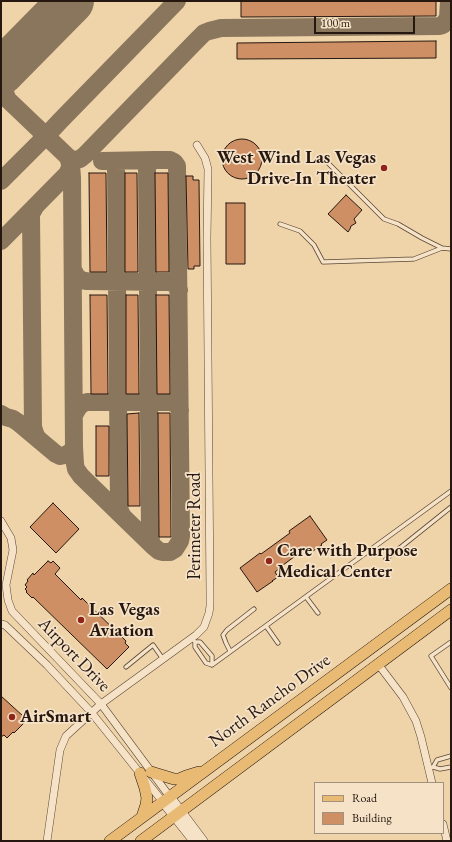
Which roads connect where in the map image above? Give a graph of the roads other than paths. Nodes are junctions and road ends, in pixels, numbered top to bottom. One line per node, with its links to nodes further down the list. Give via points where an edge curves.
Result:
1 (197, 144): 18 (street, Perimeter Road, via 208,169 210,606 204,627)
2 (328, 163): 4 (lane, via 384,219)
3 (280, 224): 4 (lane, via 300,231 314,245 323,262 414,259)
4 (442, 248): 5 (lane)
5 (451, 249)
6 (451, 491): 11 (lane)
7 (451, 507): 9 (lane)
8 (1, 521): 27 (street, Airport Drive, via 11,538 13,550 6,585 12,611)
9 (386, 559)
10 (451, 589): 16 (main road, North Rancho Drive)
11 (306, 597): 14 (lane); 17 (lane)
12 (254, 609): 21 (lane, via 223,635)
13 (451, 610): 23 (main road, North Rancho Drive)
14 (318, 614)
15 (1, 624): 28 (street, Airport Drive, via 47,665)
16 (404, 624): 23 (main road, via 400,637 389,647); 32 (main road, North Rancho Drive)
17 (266, 626): 20 (lane); 21 (lane)
18 (194, 640): 22 (street, Perimeter Road); 24 (lane, via 195,647 206,663); 24 (lane, via 200,642 212,656)
19 (451, 642): 26 (lane, via 431,656)
20 (278, 643)
21 (230, 651): 24 (lane)
22 (163, 659): 25 (lane, via 153,645); 27 (street, Perimeter Road)
23 (378, 664): 31 (street, via 403,697 416,721); 36 (main road, North Rancho Drive)
24 (212, 665)
25 (126, 667)
26 (451, 688)
27 (101, 704): 28 (street, Perimeter Road); 33 (street, Airport Drive)
28 (91, 712): 33 (street, Airport Drive); 39 (street, Perimeter Road, via 66,736 60,750)
29 (449, 757): 30 (lane); 31 (lane, via 437,760)
30 (451, 766): 31 (lane, via 440,769)
31 (431, 767): 34 (street)
32 (206, 770): 33 (main road, via 174,779); 35 (main road, North Rancho Drive)
33 (146, 773): 35 (street, Airport Drive); 35 (street, Airport Drive); 37 (main road, via 147,798)
34 (432, 782)
35 (166, 799): 36 (street); 37 (main road, North Rancho Drive)
36 (178, 814): 41 (main road, North Rancho Drive); 42 (street); 43 (street)
37 (142, 817): 40 (main road, North Rancho Drive)
38 (444, 828): 44 (street)
39 (47, 841)
40 (110, 841)
41 (141, 841)
42 (194, 841)
43 (203, 841)
44 (447, 841)

